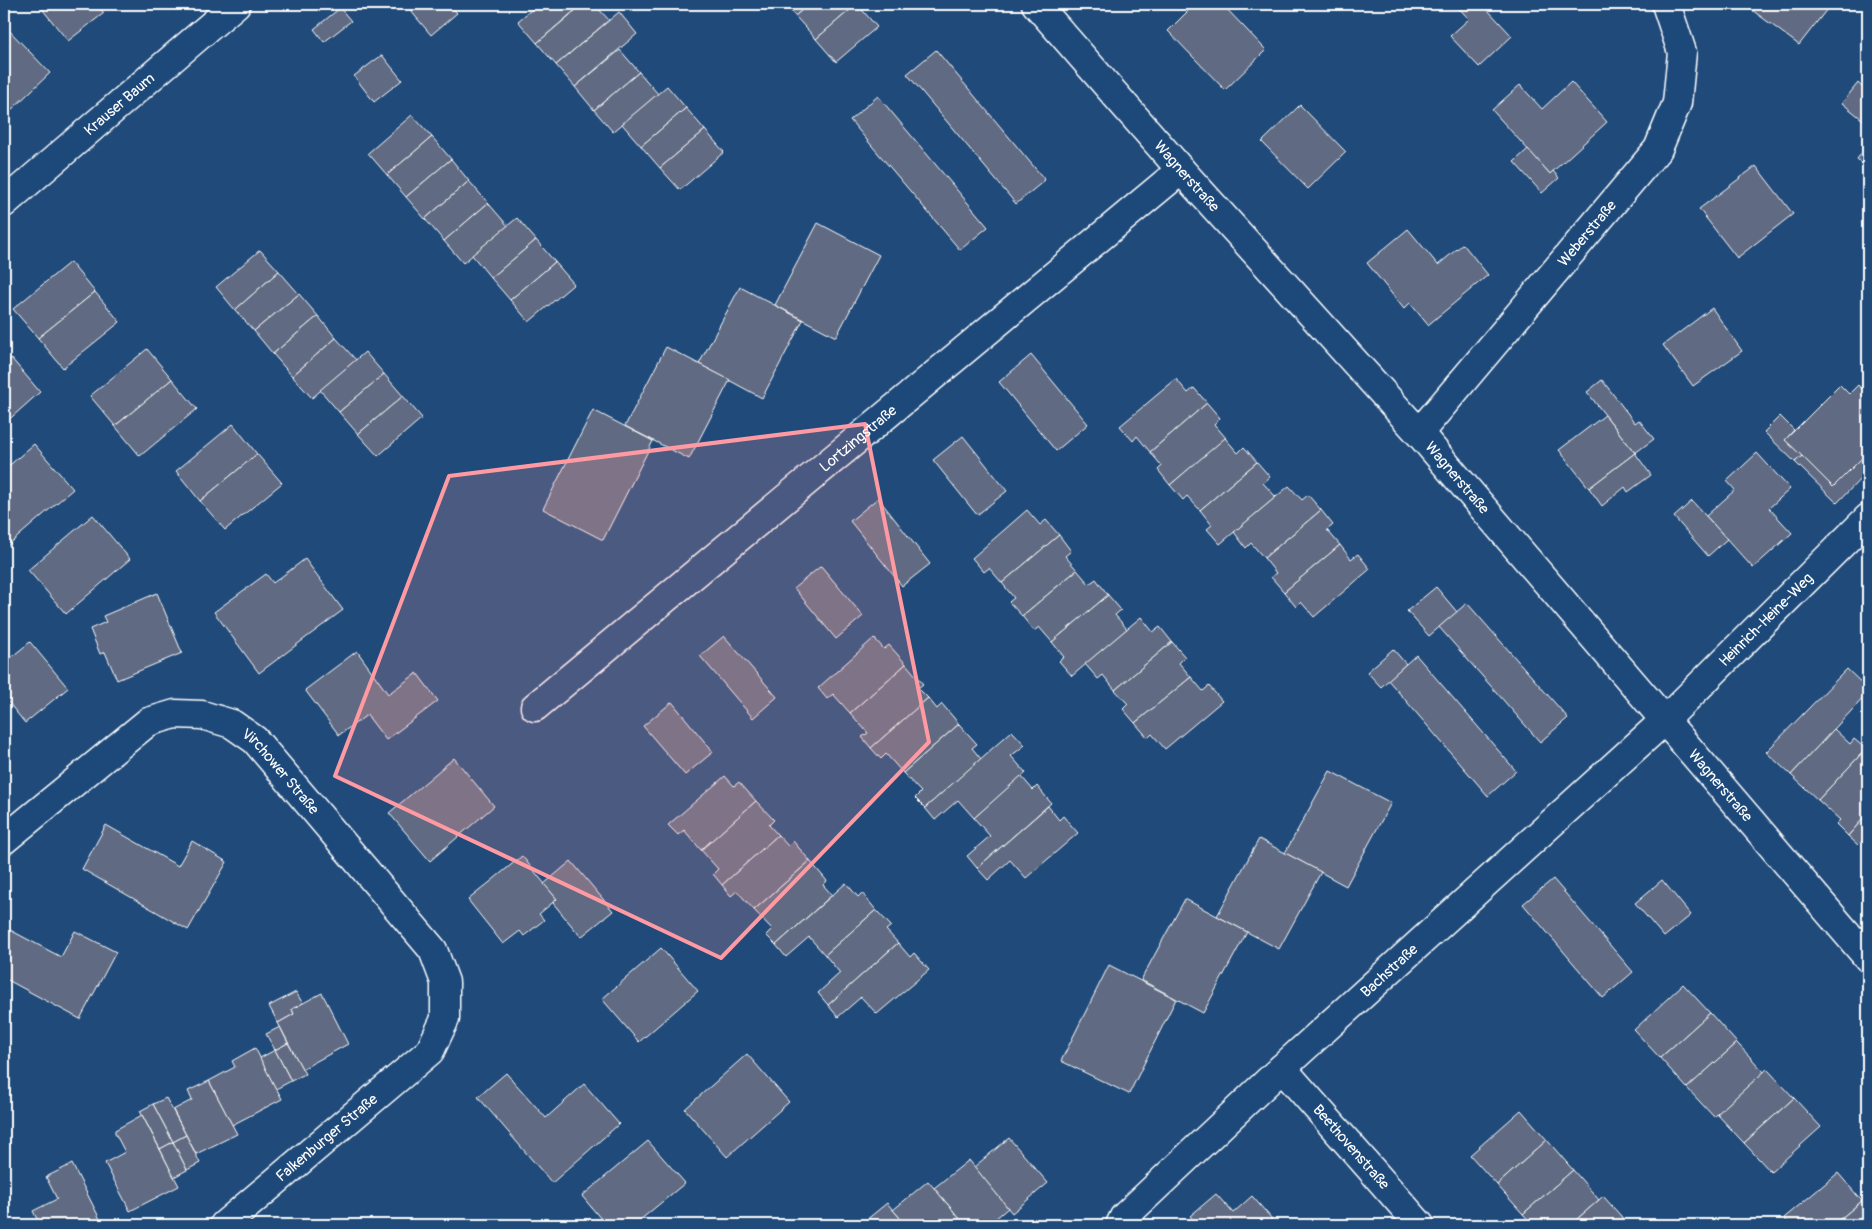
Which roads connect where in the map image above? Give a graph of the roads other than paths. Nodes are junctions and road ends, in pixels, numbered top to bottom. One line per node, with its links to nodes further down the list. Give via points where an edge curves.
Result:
1 (236, 4): 5 (street, Krauser Baum)
2 (1036, 4): 4 (street, Wagnerstraße)
3 (1666, 4): 6 (street, Weberstraße, via 1682,52 1677,103 1658,149)
4 (1180, 170): 6 (street, Wagnerstraße); 8 (street, Lortzingstraße)
5 (4, 203)
6 (1418, 433): 9 (street, Wagnerstraße)
7 (1868, 518): 9 (street, Heinrich-Heine-Weg)
8 (535, 707)
9 (1665, 720): 11 (street, Wagnerstraße); 13 (street, Bachstraße)
10 (4, 840): 12 (street, Virchower Straße, via 148,722 176,714 202,715 232,724 255,740 433,950 444,982 445,1019)
11 (1868, 958)
12 (430, 1051): 14 (street, Falkenburger Straße)
13 (1282, 1068): 15 (street, Bachstraße, via 1124,1217); 16 (street, Beethovenstraße)
14 (224, 1225)
15 (1120, 1225)
16 (1420, 1225)

